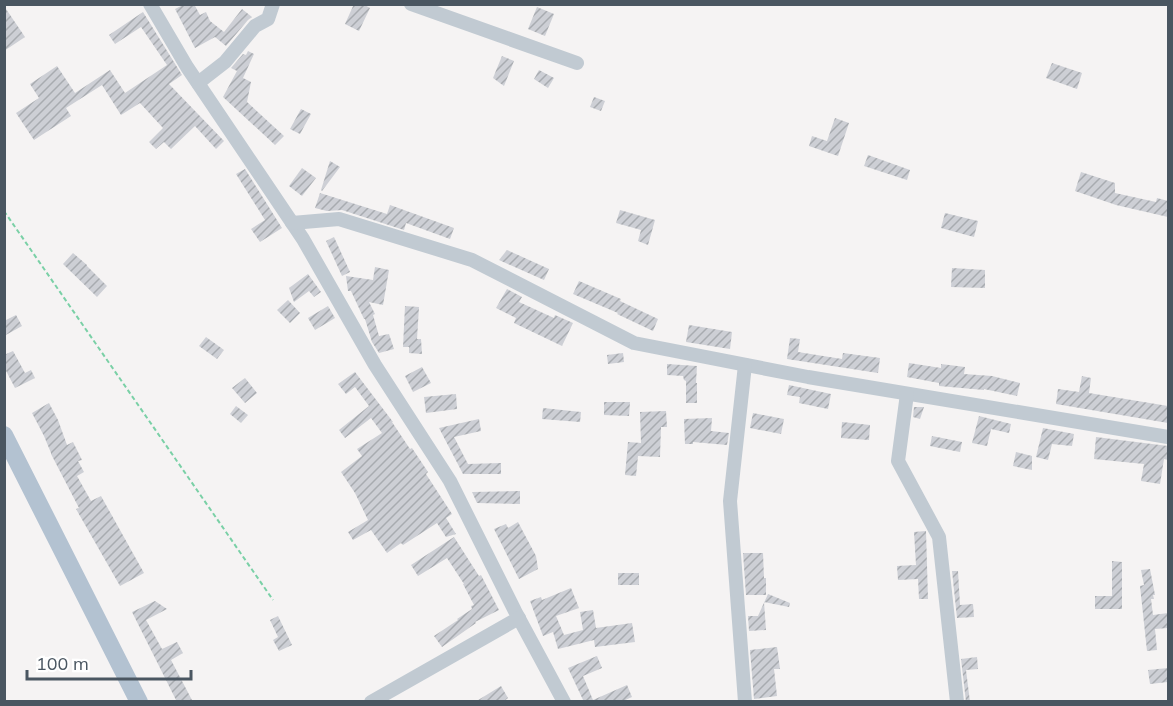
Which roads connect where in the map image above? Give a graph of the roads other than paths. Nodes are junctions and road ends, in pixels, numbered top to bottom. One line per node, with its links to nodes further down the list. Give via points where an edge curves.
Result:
1 (150, 4): 5 (street)
2 (273, 4): 5 (street, via 268,19 255,26 225,62)
3 (411, 4): 4 (street)
4 (577, 63)
5 (198, 83): 6 (street)
6 (292, 223): 7 (street, via 339,219 472,260 634,343); 11 (street, via 375,365 450,481)
7 (745, 365): 8 (street); 15 (street, via 730,501)
8 (907, 394): 10 (street); 16 (street, via 898,461 939,537)
9 (4, 435): 12 (main road)
10 (1168, 437)
11 (519, 618): 13 (street); 14 (street)
12 (139, 702)
13 (371, 702)
14 (564, 702)
15 (745, 702)
16 (957, 702)

